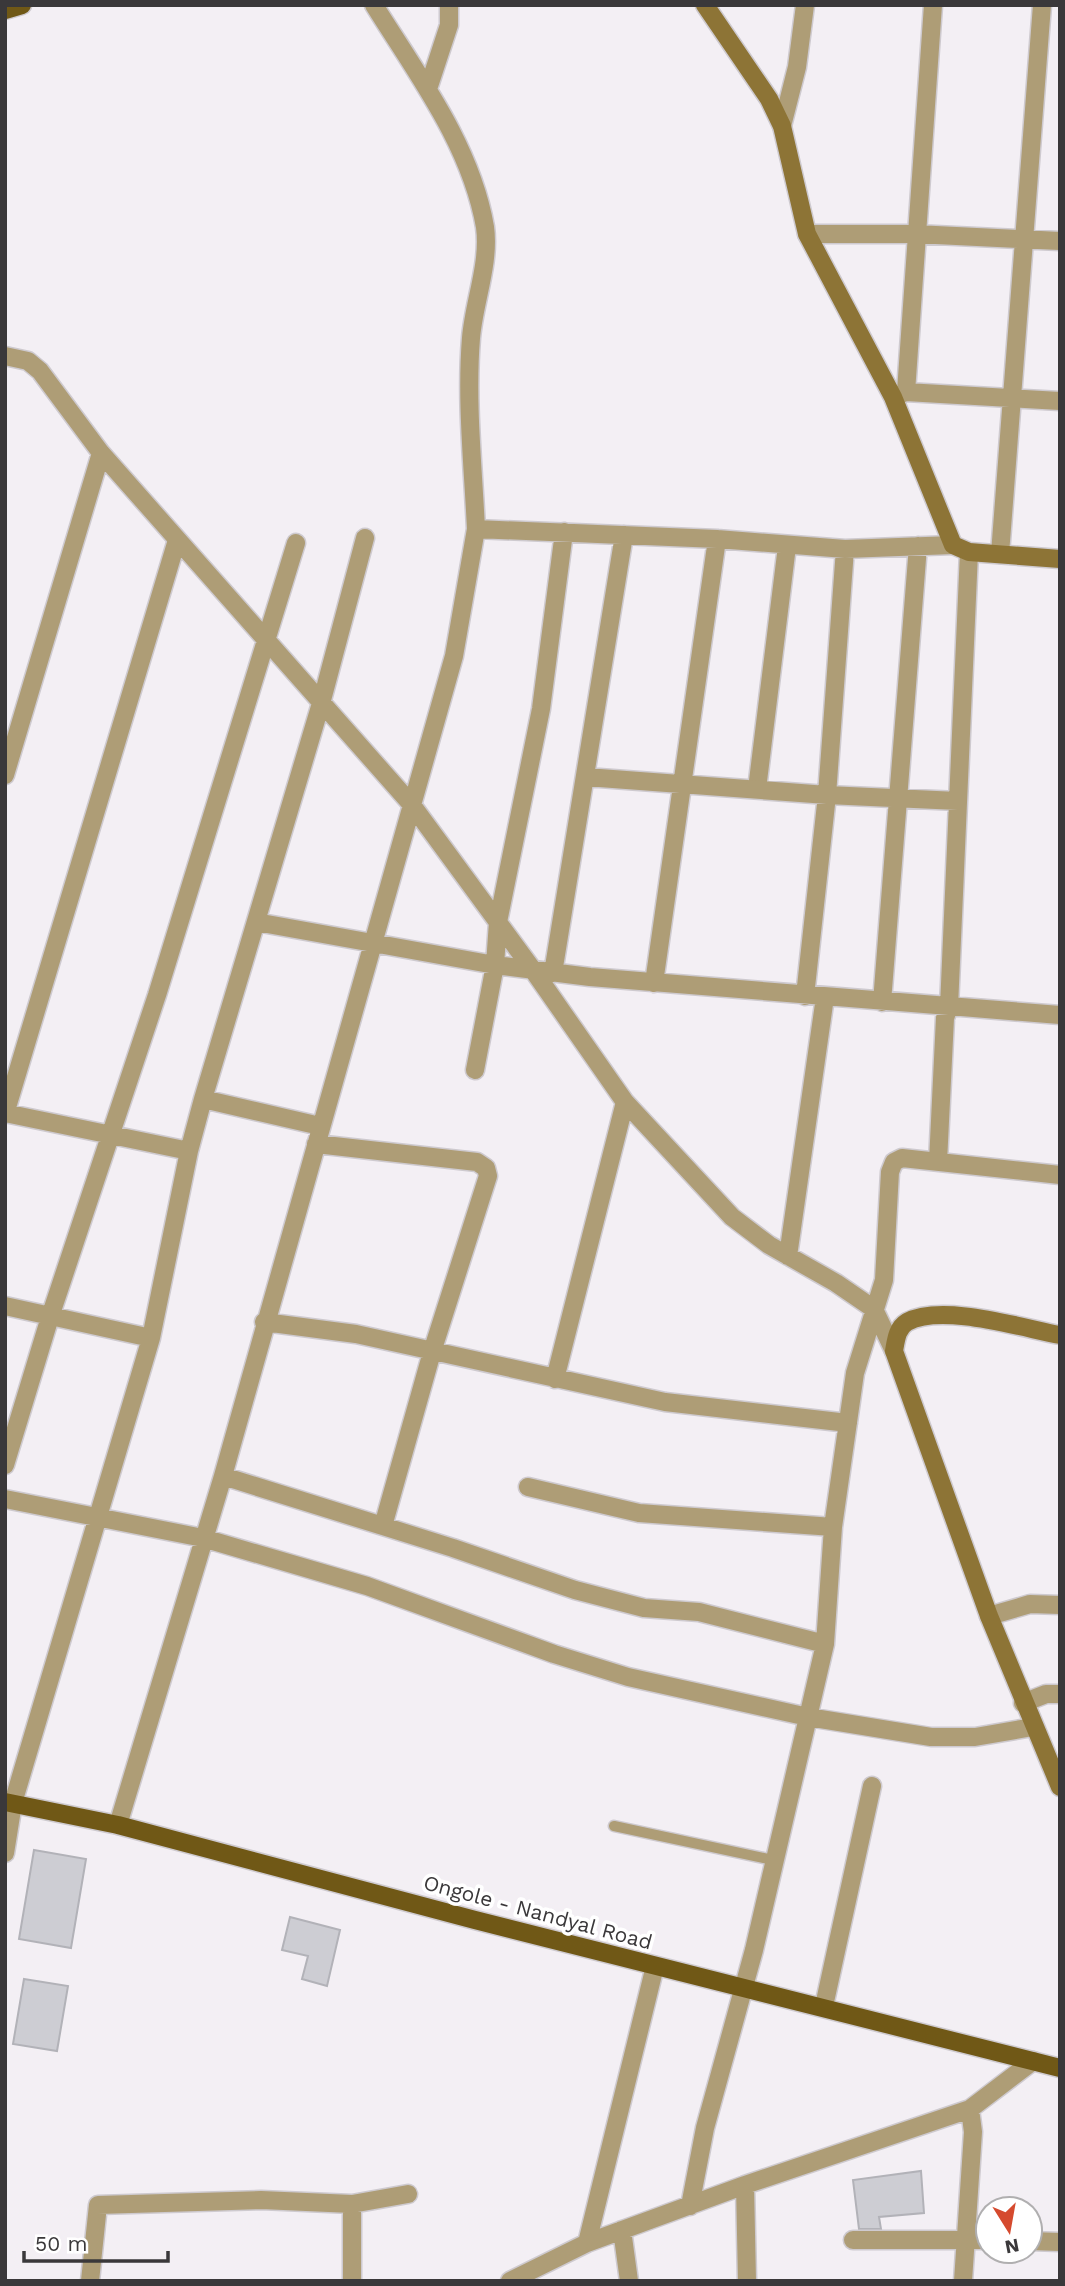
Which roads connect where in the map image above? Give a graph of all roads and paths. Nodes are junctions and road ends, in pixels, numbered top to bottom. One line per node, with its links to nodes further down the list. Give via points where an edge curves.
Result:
1 (22, 5): 8 (main road)
2 (374, 5): 9 (street)
3 (449, 5): 9 (street, via 447,32)
4 (705, 5): 10 (main road, via 769,99)
5 (805, 5): 10 (street, via 797,67)
6 (933, 5): 12 (street)
7 (1042, 5): 13 (street)
8 (5, 10)
9 (428, 89): 20 (street, via 460,149 484,226 486,245 469,374)
10 (782, 126): 11 (main road)
11 (807, 234): 12 (street); 16 (main road)
12 (915, 234): 13 (street); 16 (street)
13 (1026, 239): 14 (street); 17 (street)
14 (1060, 241)
15 (5, 356): 19 (street, via 27,361 40,371)
16 (899, 394): 17 (street); 29 (main road)
17 (1013, 397): 18 (street); 31 (street)
18 (1060, 401)
19 (101, 453): 25 (street); 35 (street)
20 (476, 529): 21 (street); 42 (street, via 454,656)
21 (564, 532): 22 (street); 44 (street, via 541,709)
22 (624, 535): 24 (street); 36 (street)
23 (365, 538): 34 (street)
24 (717, 539): 27 (street); 37 (street)
25 (177, 540): 33 (street); 58 (street)
26 (296, 542): 33 (street)
27 (787, 546): 30 (street); 38 (street)
28 (918, 546): 29 (street); 30 (street); 40 (street)
29 (961, 548): 31 (main road); 41 (street)
30 (845, 549): 39 (street)
31 (1000, 554): 32 (main road)
32 (1060, 559)
33 (265, 636): 34 (street); 60 (street)
34 (321, 700): 42 (street); 43 (street)
35 (5, 775)
36 (586, 777): 37 (street); 48 (street)
37 (684, 783): 38 (street); 49 (street)
38 (757, 789): 39 (street)
39 (827, 795): 40 (street); 50 (street)
40 (898, 798): 41 (street); 52 (street)
41 (958, 801): 53 (street)
42 (412, 805): 44 (street); 45 (street)
43 (256, 922): 45 (street); 56 (street)
44 (498, 922): 46 (street); 47 (street)
45 (372, 943): 46 (street); 59 (street)
46 (495, 965): 47 (street); 55 (street)
47 (533, 970): 48 (street); 57 (street)
48 (553, 973): 49 (street)
49 (654, 983): 50 (street)
50 (805, 996): 51 (street)
51 (825, 997): 52 (street); 65 (street)
52 (882, 1002): 53 (street)
53 (949, 1007): 54 (street); 63 (street)
54 (1060, 1016)
55 (475, 1070)
56 (203, 1100): 59 (street); 62 (street)
57 (625, 1102): 65 (street, via 732,1217); 74 (street)
58 (5, 1113): 60 (street)
59 (320, 1126): 61 (street)
60 (110, 1135): 62 (street); 68 (street)
61 (316, 1144): 69 (street); 73 (street, via 463,1161 486,1168 488,1176)
62 (189, 1151): 71 (street)
63 (938, 1162): 64 (street); 67 (street, via 902,1158 894,1162 884,1280)
64 (1060, 1175)
65 (788, 1256): 67 (street)
66 (5, 1306): 68 (street)
67 (874, 1309): 72 (street); 75 (street, via 855,1373)
68 (50, 1317): 71 (street); 76 (street)
69 (264, 1322): 73 (street, via 356,1334); 77 (street)
70 (1060, 1335): 72 (main road, via 936,1316 906,1322 897,1332)
71 (151, 1338): 80 (street)
72 (894, 1350): 85 (main road)
73 (432, 1352): 74 (street); 81 (street)
74 (555, 1379): 75 (street, via 665,1402)
75 (848, 1423): 82 (street)
76 (5, 1465)
77 (223, 1476): 81 (street); 83 (street)
78 (528, 1488): 82 (street, via 639,1513)
79 (5, 1499): 80 (street)
80 (99, 1518): 83 (street); 93 (street)
81 (383, 1526): 86 (street, via 575,1590 644,1608 699,1612)
82 (833, 1527): 86 (street)
83 (203, 1538): 89 (street, via 367,1586 628,1676); 94 (street)
84 (1060, 1605): 85 (street, via 1030,1604)
85 (989, 1616): 88 (main road)
86 (825, 1644): 89 (street)
87 (1060, 1694): 88 (street)
88 (1023, 1703): 90 (main road)
89 (808, 1717): 90 (street, via 931,1737 975,1737); 97 (street)
90 (1033, 1727): 92 (main road)
91 (872, 1786): 100 (street)
92 (1060, 1787)
93 (9, 1802): 94 (main road, Ongole - Nandyal Road); 96 (street)
94 (118, 1825): 98 (main road, Ongole - Nandyal Road)
95 (614, 1826): 97 (lane)
96 (5, 1853)
97 (773, 1860): 99 (street)
98 (655, 1966): 99 (main road, Ongole - Nandyal Road); 112 (street)
99 (742, 1987): 100 (main road, Ongole - Nandyal Road); 107 (street)
100 (824, 2006): 101 (main road, Ongole - Nandyal Road)
101 (1033, 2061): 102 (main road, Ongole - Nandyal Road); 103 (street)
102 (1060, 2068)
103 (970, 2109): 104 (street); 110 (street, via 973,2132)
104 (745, 2185): 107 (street); 119 (street)
105 (408, 2194): 106 (street)
106 (352, 2204): 114 (street, via 261,2200 98,2205); 115 (street)
107 (690, 2206): 108 (street)
108 (622, 2230): 112 (street); 118 (street)
109 (853, 2240): 110 (street)
110 (967, 2240): 111 (street); 120 (street)
111 (974, 2240)
112 (587, 2243): 113 (street)
113 (552, 2260): 116 (street); 117 (street)
114 (90, 2281)
115 (352, 2281)
116 (510, 2281)
117 (551, 2281)
118 (629, 2281)
119 (747, 2281)
120 (963, 2281)

